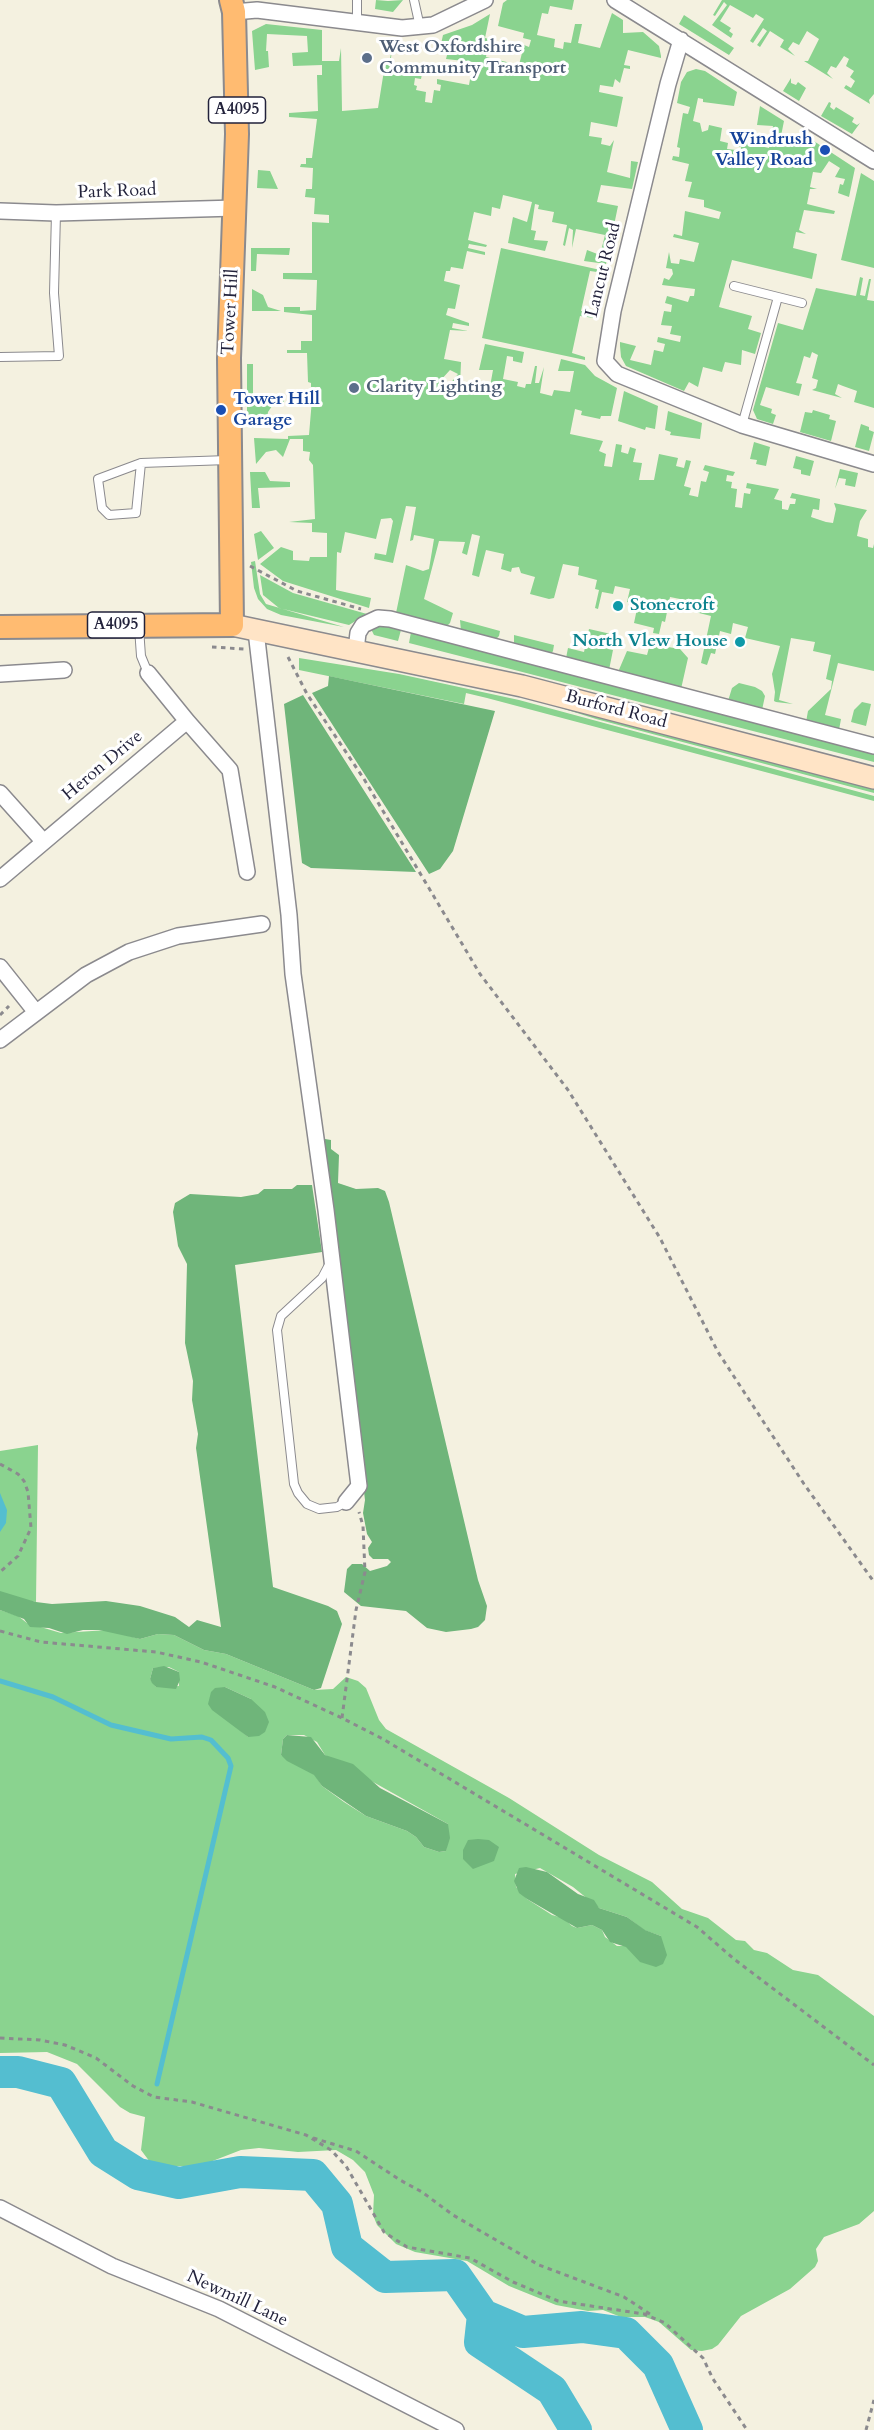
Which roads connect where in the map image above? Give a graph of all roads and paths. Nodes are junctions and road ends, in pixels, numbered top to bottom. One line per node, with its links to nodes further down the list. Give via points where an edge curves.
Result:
1 (357, 0): 6 (lane)
2 (414, 0): 7 (lane)
3 (485, 0): 7 (street, via 447,20)
4 (615, 0): 8 (street)
5 (232, 6): 6 (street); 10 (main road, Tower Hill / A4095)
6 (357, 23): 7 (street)
7 (420, 27)
8 (681, 40): 9 (street); 17 (street, Lancut Road, via 604,357 617,374)
9 (874, 161)
10 (236, 208): 12 (street, Park Road); 18 (main road, Tower Hill / A4095)
11 (0, 211): 12 (street, Park Road)
12 (56, 213): 16 (lane, via 54,293 59,356)
13 (734, 286): 14 (lane)
14 (778, 297): 15 (lane); 17 (lane)
15 (802, 303)
16 (0, 357)
17 (742, 425): 20 (street, Lancut Road)
18 (229, 460): 19 (lane); 21 (main road, Tower Hill / A4095)
19 (141, 463): 19 (lane, via 98,479 102,508 109,515 136,513)
20 (874, 464)
21 (232, 559): 22 (path, via 297,591 369,611); 24 (main road, Tower Hill / A4095)
22 (378, 618): 28 (street, via 360,628); 34 (street, Burford Road)
23 (139, 625): 24 (main road, Burford Road / A4095); 25 (main road, Burford Road / A4095); 31 (lane, via 141,656)
24 (232, 625): 26 (main road, Burford Road)
25 (0, 627)
26 (256, 640): 27 (path); 28 (main road, Burford Road); 46 (street, via 293,974)
27 (205, 646)
28 (356, 650): 35 (main road, Burford Road, via 522,686)
29 (298, 655): 51 (path, via 287,653 307,694 364,779 480,974 568,1090 654,1228 718,1352)
30 (64, 670): 32 (street)
31 (148, 673): 33 (street)
32 (0, 674)
33 (187, 721): 37 (street, Heron Drive); 38 (street, via 230,770)
34 (874, 746)
35 (874, 778)
36 (0, 793): 37 (street)
37 (43, 841): 39 (street, Heron Drive)
38 (247, 872)
39 (0, 879)
40 (262, 924): 43 (street, via 178,936 141,947 97,968)
41 (0, 967): 43 (street)
42 (5, 1001): 44 (path, via 10,1007)
43 (35, 1011): 45 (street)
44 (0, 1015)
45 (0, 1040)
46 (331, 1259): 48 (street, via 359,1486); 48 (lane, via 322,1278 281,1316 277,1330 294,1484 307,1504 319,1509 337,1508)
47 (0, 1464): 50 (path, via 24,1480 31,1528 18,1556)
48 (346, 1502)
49 (360, 1521): 53 (path, via 365,1572)
50 (0, 1572)
51 (874, 1582)
52 (0, 1631): 53 (path, via 40,1642 156,1652 201,1662 275,1687)
53 (342, 1718): 55 (path, via 697,1926 734,1959)
54 (0, 2038): 56 (path, via 65,2045 96,2058 154,2097 192,2102)
55 (874, 2065)
56 (310, 2138): 58 (path, via 356,2151 453,2215 539,2265 624,2297); 58 (path, via 331,2150 346,2166 384,2232 401,2244 470,2258 558,2301)
57 (0, 2208): 60 (street, Newmill Lane, via 112,2266 219,2309)
58 (654, 2318): 61 (path, via 691,2345)
59 (874, 2400): 62 (path)
60 (456, 2430)
61 (747, 2430)
62 (866, 2430)

